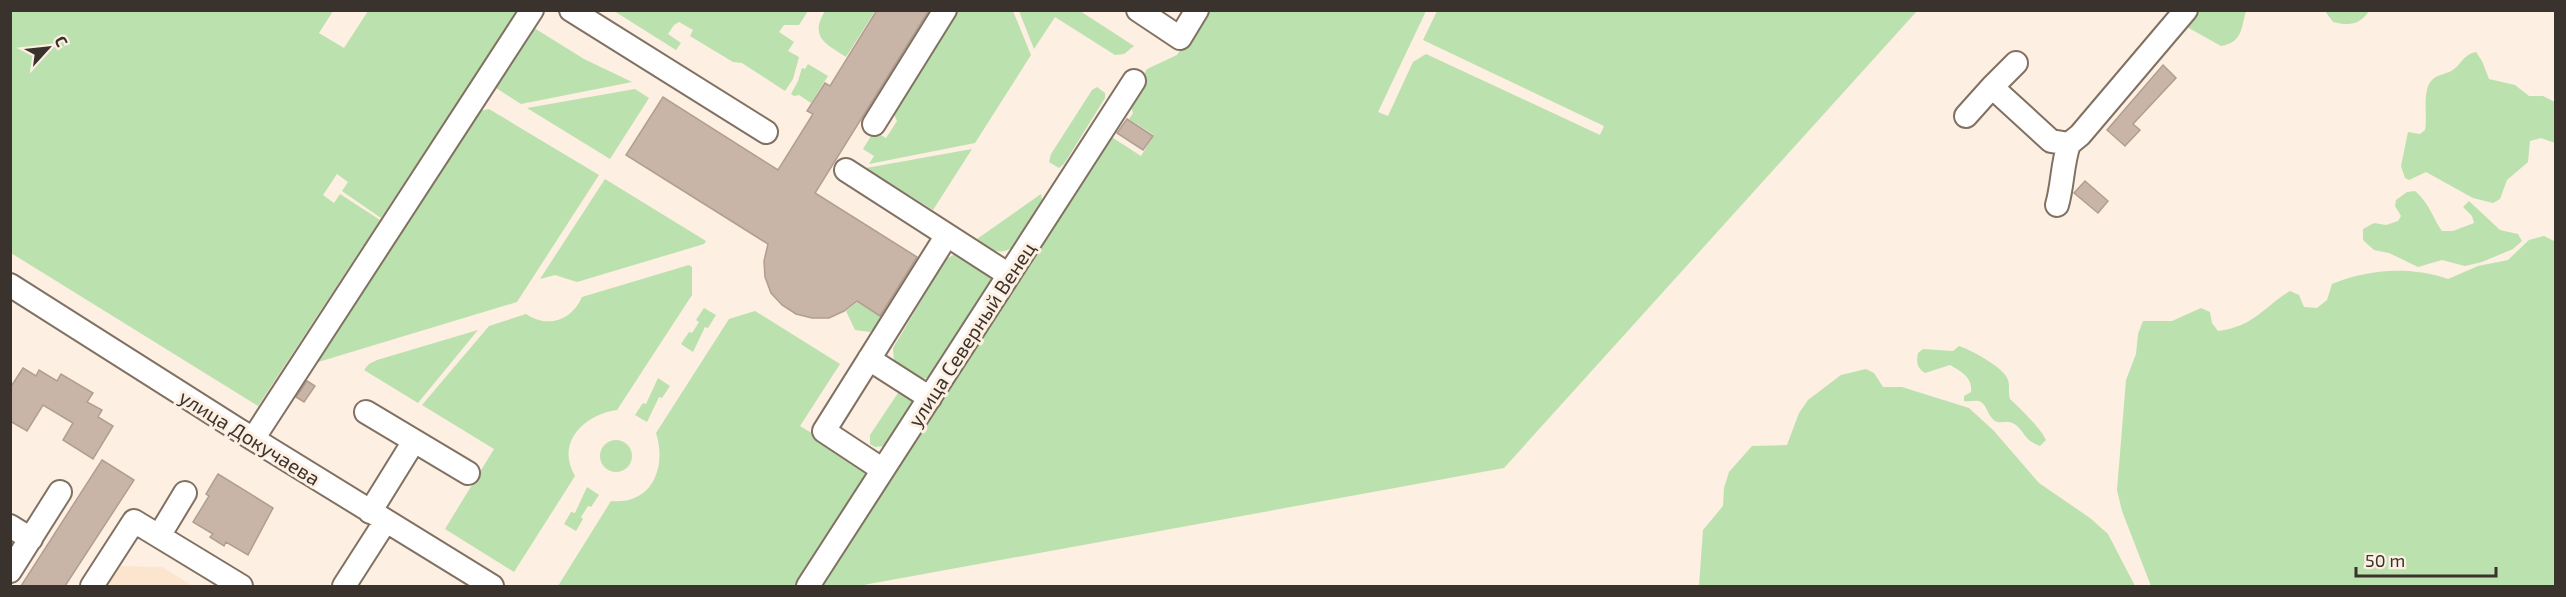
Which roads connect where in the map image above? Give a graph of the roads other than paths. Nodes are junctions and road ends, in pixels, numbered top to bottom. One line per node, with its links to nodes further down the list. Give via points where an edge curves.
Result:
1 (532, 10): 22 (street)
2 (571, 10): 12 (street)
3 (945, 10): 11 (street)
4 (1138, 10): 5 (street, via 1180,38)
5 (1197, 10)
6 (2186, 10): 13 (street)
7 (2016, 63): 9 (street)
8 (1134, 81): 17 (street, улица Северный Венец)
9 (1992, 87): 10 (street); 13 (street, via 2051,141)
10 (1966, 116)
11 (874, 124)
12 (766, 132)
13 (2069, 144): 15 (street)
14 (846, 170): 16 (street)
15 (2057, 205)
16 (947, 235): 17 (street); 19 (street)
17 (1009, 275): 20 (street, улица Северный Венец)
18 (10, 285): 22 (street, улица Докучаева)
19 (869, 359): 20 (street); 24 (street, via 824,431)
20 (930, 398): 24 (street, улица Северный Венец)
21 (366, 412): 23 (street)
22 (253, 439): 28 (street, улица Докучаева)
23 (414, 441): 25 (street); 28 (street)
24 (883, 470): 37 (street, улица Северный Венец)
25 (468, 473)
26 (60, 492): 31 (street)
27 (185, 493): 30 (street)
28 (377, 517): 35 (street); 36 (street, улица Докучаева)
29 (10, 526): 31 (street)
30 (159, 536): 33 (street, via 134,521); 34 (street)
31 (31, 539): 32 (street)
32 (10, 571)
33 (92, 586)
34 (241, 586)
35 (344, 586)
36 (492, 586)
37 (808, 586)

